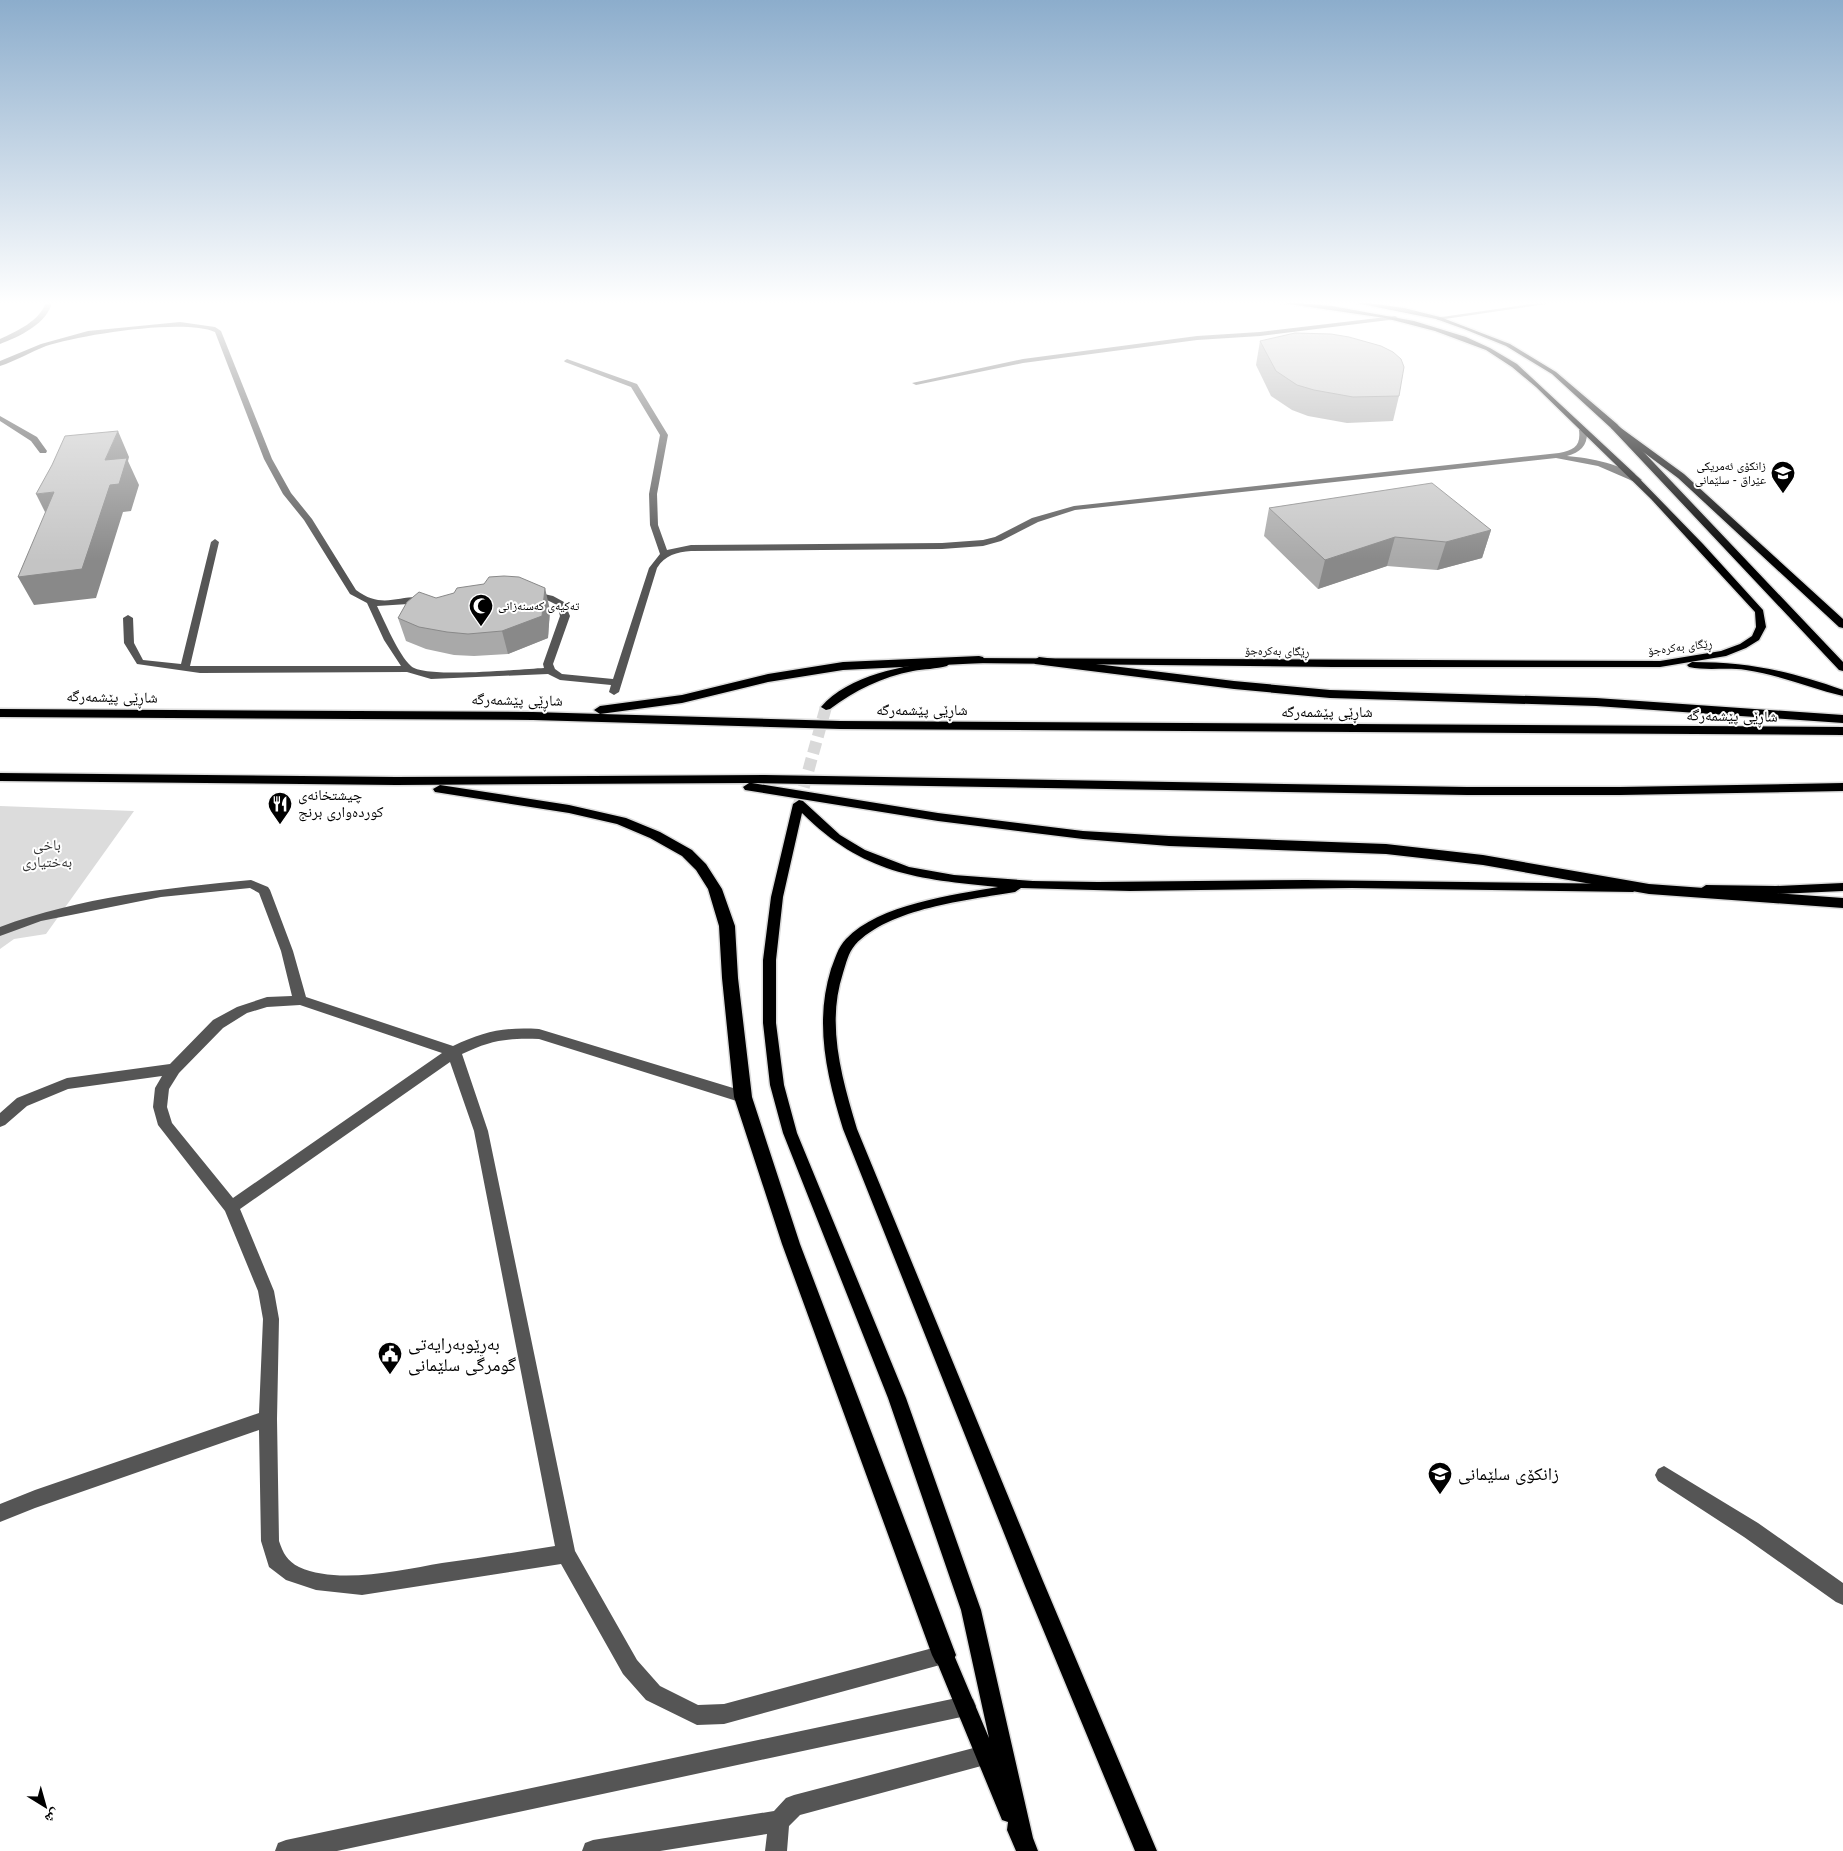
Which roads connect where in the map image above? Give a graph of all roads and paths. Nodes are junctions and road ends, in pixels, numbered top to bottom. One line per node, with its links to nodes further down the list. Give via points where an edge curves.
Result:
1 (240, 388): 15 (street, via 268,459 287,494 308,520 353,592)
2 (635, 388): 12 (street, via 664,435 653,494 654,525)
3 (1543, 388): 7 (main road, ڕێگای بەکرەجۆ)
4 (1571, 388): 6 (main road)
5 (0, 418): 8 (street, via 34,439)
6 (1614, 426): 17 (highway, via 1682,476); 22 (main road)
7 (1583, 430): 9 (street, via 1584,442 1576,450); 10 (main road, ڕێگای بەکرەجۆ)
8 (43, 451)
9 (1533, 459): 10 (street, via 1600,463); 12 (street, via 1074,508 1035,520 998,539 969,544 691,548)
10 (1638, 480): 20 (main road, ڕێگای بەکرەجۆ, via 1760,612 1762,627 1756,638 1722,654)
11 (214, 542): 21 (street)
12 (664, 554): 25 (street, via 653,568)
13 (523, 592): 24 (street, via 550,598 564,609 564,622 548,664)
14 (433, 599): 15 (street, via 386,604)
15 (371, 602): 23 (street, via 389,640)
16 (128, 618): 21 (street, via 129,643 140,662)
17 (1843, 625)
18 (979, 660): 19 (main road, ڕێگای بەکرەجۆ); 28 (main road, ڕێگای بەکرەجۆ, via 877,677 849,690); 30 (highway, via 843,666 768,678 651,704)
19 (1039, 661): 20 (main road, ڕێگای بەکرەجۆ); 31 (highway, via 1330,694 1596,702)
20 (1660, 664): 27 (main road, via 1741,666 1789,675)
21 (185, 668): 23 (street)
22 (1843, 668)
23 (408, 669): 24 (street, via 431,676)
24 (550, 671): 25 (street, via 560,676)
25 (617, 682): 26 (street)
26 (614, 692)
27 (1843, 693)
28 (826, 707)
29 (0, 713): 30 (highway, شاڕێی پێشمەرگە)
30 (533, 716): 32 (highway, شاڕێی پێشمەرگە, via 850,725)
31 (1843, 719)
32 (1843, 731)
33 (0, 777): 34 (highway)
34 (396, 781): 35 (highway); 45 (highway, via 607,817 655,834 694,860 715,889 726,926)
35 (702, 781): 36 (highway, via 1012,782 1477,791); 39 (highway, via 1075,834 1386,849 1484,860)
36 (1843, 787)
37 (1034, 885): 39 (main road, via 1307,884); 57 (main road, via 937,876 875,860 844,845 799,804 782,867 768,992 772,1056 790,1133 898,1398 971,1610); 61 (main road, via 918,908 870,927 852,940 834,976 828,1024 829,1046 834,1074 854,1138 1031,1577)
38 (1843, 887): 39 (main road)
39 (1649, 889): 40 (highway)
40 (1843, 903)
41 (0, 932): 42 (street, via 39,916 161,893 251,884 264,890 287,951)
42 (300, 1000): 43 (street); 44 (street, via 267,1002 242,1010 218,1024)
43 (454, 1052): 45 (street, via 483,1038 514,1033 538,1034); 47 (street); 51 (street, via 482,1131)
44 (174, 1069): 46 (street, via 67,1084 22,1102); 47 (street, via 162,1088 160,1107 165,1125)
45 (742, 1096): 53 (highway, via 791,1244)
46 (0, 1121)
47 (231, 1207): 48 (street, via 266,1291 271,1319)
48 (268, 1419): 50 (street); 51 (street, via 270,1541 277,1560 293,1574 328,1583 362,1585)
49 (1664, 1476): 52 (street, via 1751,1530)
50 (0, 1513)
51 (566, 1554): 53 (street, via 630,1667 653,1693 697,1715 724,1714)
52 (1843, 1595)
53 (944, 1656): 54 (main road)
54 (966, 1706): 55 (main road); 58 (street)
55 (985, 1754): 56 (street, via 794,1806); 57 (main road)
56 (779, 1821): 59 (street); 60 (street)
57 (1024, 1845)
58 (286, 1851)
59 (593, 1851)
60 (776, 1851)
61 (1146, 1851)

